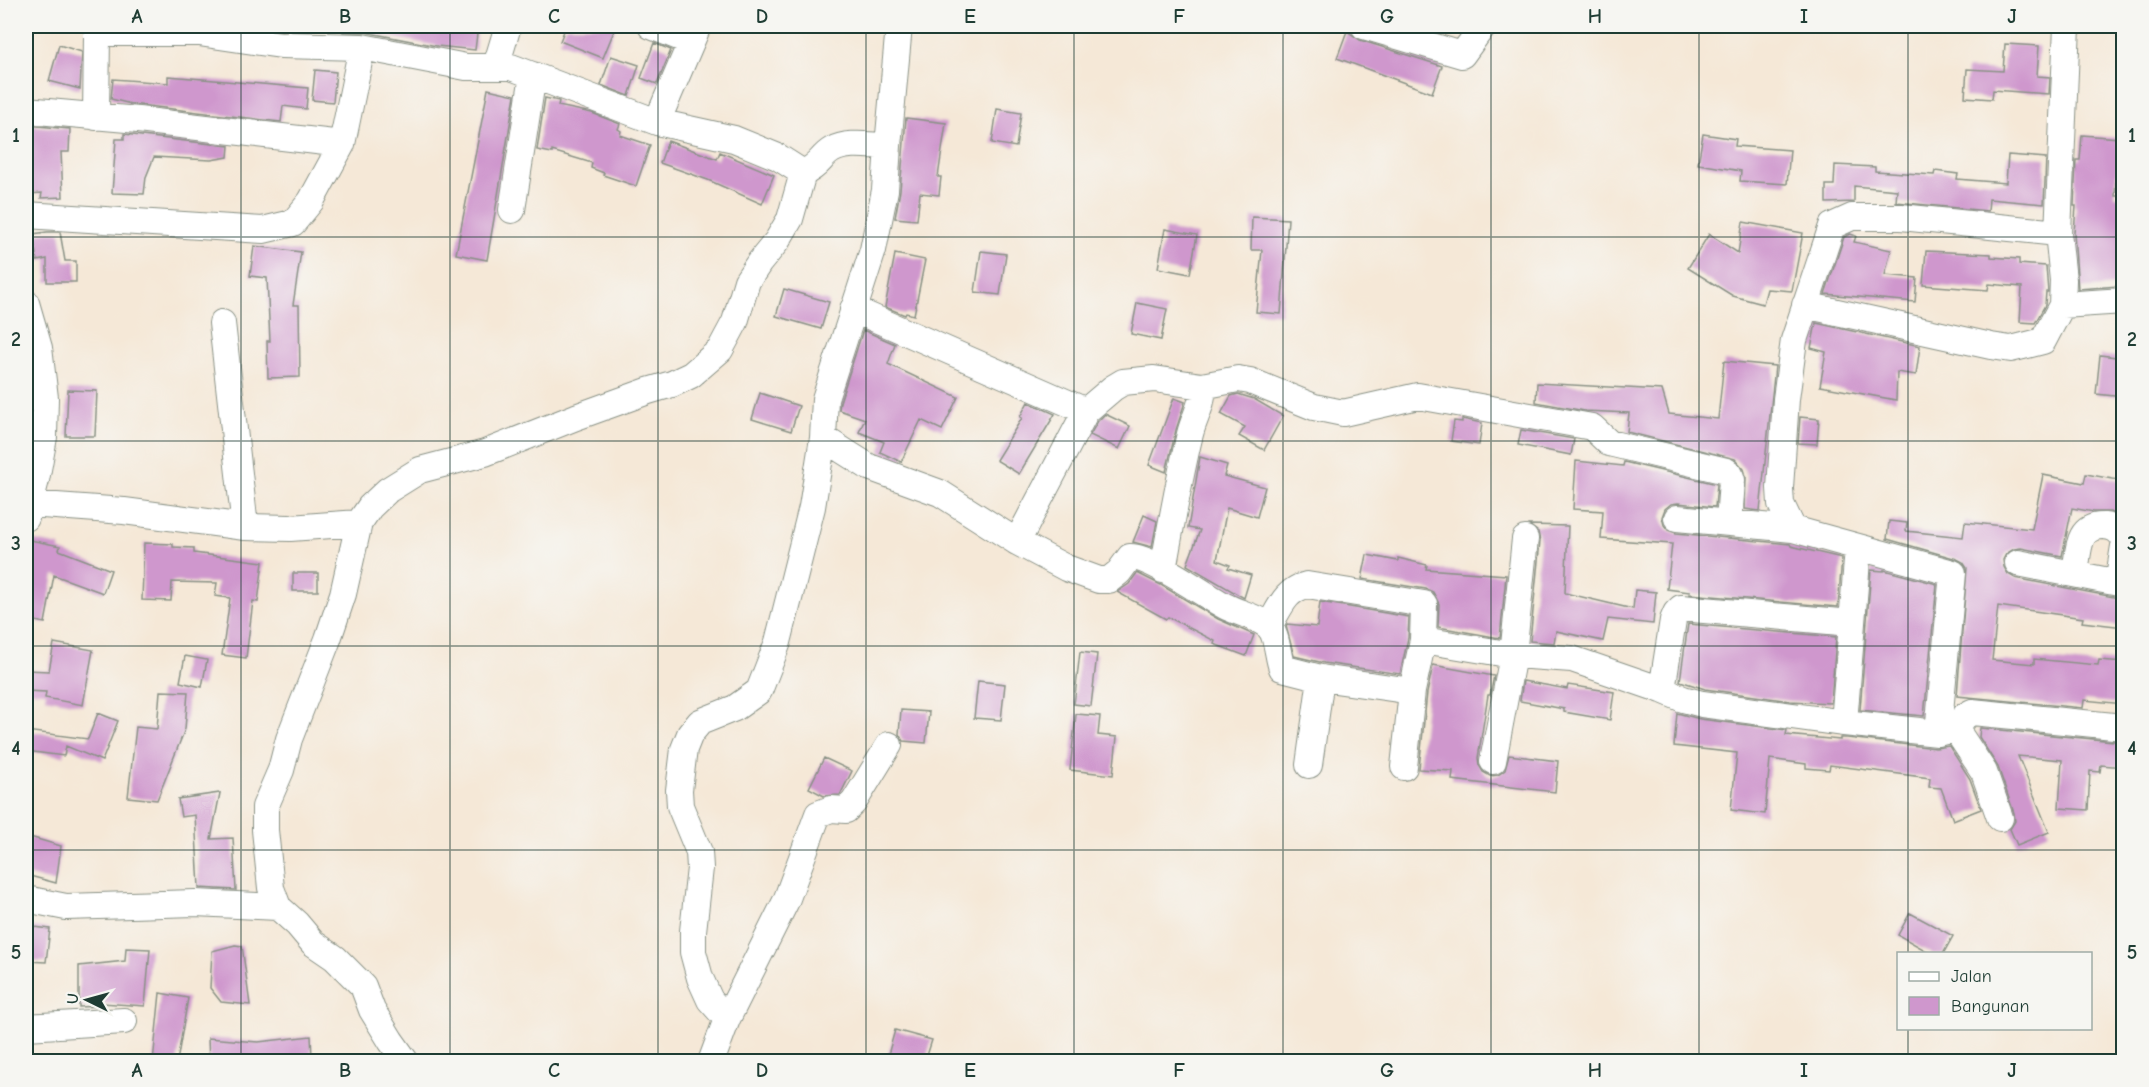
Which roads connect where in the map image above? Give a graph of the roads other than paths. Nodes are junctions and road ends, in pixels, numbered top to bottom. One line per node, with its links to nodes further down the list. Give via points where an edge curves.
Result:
1 (508, 26): 12 (street)
2 (651, 26): 10 (street)
3 (899, 26): 18 (street)
4 (1364, 26): 5 (street, via 1462,56)
5 (1483, 26)
6 (2067, 26): 22 (street)
7 (97, 29): 8 (street); 15 (street)
8 (200, 29): 9 (street)
9 (253, 32): 11 (street, via 281,45)
10 (695, 34): 16 (street)
11 (362, 47): 12 (street, via 466,67); 17 (street)
12 (496, 66): 13 (street)
13 (533, 75): 16 (street); 20 (street)
14 (26, 110): 15 (street)
15 (96, 117): 17 (street)
16 (657, 122): 19 (street, via 734,139 778,157)
17 (342, 144): 21 (street, via 293,223 277,228)
18 (888, 146): 19 (street, via 846,145 831,151); 27 (street, via 878,231)
19 (803, 173): 35 (street, via 790,219 747,281 735,322 720,350 691,375 485,453 420,470 388,490)
20 (512, 210)
21 (26, 215)
22 (2058, 233): 25 (street, via 1901,217 1852,217 1832,226); 26 (street)
23 (2124, 301): 26 (street)
24 (26, 303): 32 (street, via 39,348 45,398 44,437)
25 (1805, 305): 26 (street, via 2011,349 2043,341); 37 (street, via 1794,340 1780,488 1781,504)
26 (2062, 306)
27 (853, 309): 30 (street); 31 (street, via 825,399)
28 (222, 323): 36 (street)
29 (1202, 386): 30 (street, via 1154,379 1123,382); 34 (street, via 1238,379 1250,381 1314,407 1343,413 1418,396 1592,427 1609,443 1726,471 1732,480); 44 (street, via 1202,401 1191,430)
30 (1086, 411): 40 (street)
31 (823, 438): 40 (street, via 869,467 940,493); 64 (street, via 812,507 788,609 763,683 752,698 700,722 684,749 680,806 699,852 700,868 693,952 710,1000)
32 (29, 494): 36 (street)
33 (1677, 518): 34 (street)
34 (1729, 522): 37 (street)
35 (359, 523): 36 (street); 63 (street, via 343,594 265,807 271,888)
36 (245, 527)
37 (1793, 529): 42 (street)
38 (1525, 539): 50 (street)
39 (2124, 539): 45 (street, via 2120,531 2110,527 2086,529)
40 (1017, 542): 44 (street, via 1099,580 1109,580 1130,557)
41 (2124, 546): 46 (street)
42 (1858, 548): 47 (street); 56 (street, via 1953,573)
43 (2018, 563): 45 (street)
44 (1162, 570): 48 (street)
45 (2075, 573): 46 (street)
46 (2121, 584)
47 (1852, 623): 52 (street, via 1681,608 1673,620); 54 (street)
48 (1269, 626): 49 (street, via 1290,591 1307,585 1424,604); 51 (street, via 1282,668)
49 (1423, 640): 50 (street); 53 (street)
50 (1513, 655): 52 (street, via 1572,659); 58 (street)
51 (1321, 678): 53 (street); 59 (street)
52 (1662, 690): 54 (street, via 1702,704)
53 (1412, 691): 60 (street)
54 (1844, 723): 56 (street)
55 (2124, 727): 56 (street, via 1972,712)
56 (1947, 730): 61 (street, via 1984,772)
57 (889, 745): 64 (street, via 846,810 831,809 818,814 786,901)
58 (1493, 761)
59 (1309, 765)
60 (1404, 767)
61 (2000, 818)
62 (26, 899): 63 (street, via 66,907 195,903)
63 (278, 907): 67 (street, via 363,986 372,1010)
64 (727, 1018): 68 (street)
65 (124, 1021): 66 (street)
66 (26, 1027)
67 (406, 1062)
68 (711, 1062)

